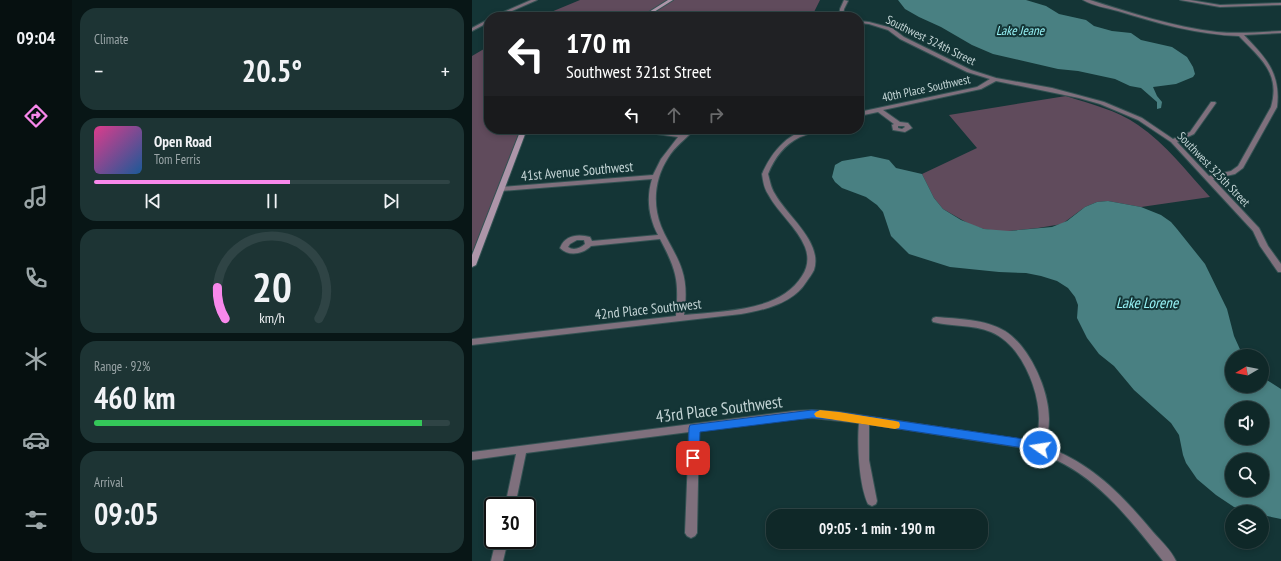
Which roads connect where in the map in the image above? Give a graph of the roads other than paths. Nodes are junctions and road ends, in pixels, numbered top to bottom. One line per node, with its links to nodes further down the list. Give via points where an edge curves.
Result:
1 (535, 0): 8 (street)
2 (671, 0): 9 (main road)
3 (844, 0): 4 (street); 10 (street)
4 (852, 0)
5 (1085, 0): 15 (street, via 1186,28)
6 (1182, 0): 7 (street, via 1227,6)
7 (1281, 4)
8 (506, 12)
9 (651, 12)
10 (842, 12)
11 (864, 22): 16 (street, Southwest 324th Street, via 890,29 902,38 946,60)
12 (484, 23): 13 (street)
13 (472, 30)
14 (1281, 32): 15 (street)
15 (1240, 34): 28 (street, via 1273,68 1278,82 1278,97 1241,167 1233,173)
16 (994, 79): 18 (street, 40th Place Southwest, via 979,88); 26 (street, Southwest 325th Street, via 1102,103 1140,119)
17 (1213, 103): 26 (street, via 1192,133)
18 (879, 110): 19 (street, 40th Place Southwest); 20 (street)
19 (864, 113)
20 (898, 124)
21 (522, 134): 29 (main road)
22 (669, 134): 25 (street)
23 (685, 134): 25 (street)
24 (803, 134): 34 (street, 42nd Place Southwest, via 789,140 776,151 765,174 776,201 811,249 811,268 804,280 794,291 772,303 745,310)
25 (682, 136): 27 (street, via 659,166)
26 (1173, 141): 28 (street, Southwest 325th Street)
27 (654, 177): 29 (street, 41st Avenue Southwest); 30 (street, via 651,193 656,223)
28 (1208, 178): 33 (street, Southwest 325th Street, via 1256,230)
29 (501, 189): 32 (main road)
30 (662, 237): 31 (street); 34 (street, via 680,274)
31 (589, 244)
32 (472, 265)
33 (1281, 270)
34 (680, 318): 36 (street, 42nd Place Southwest)
35 (936, 320): 39 (street, via 985,327 1004,335 1017,347 1031,372 1043,403 1044,421)
36 (472, 342)
37 (864, 420): 38 (street, 43rd Place Southwest, via 812,414); 39 (street, 43rd Place Southwest); 43 (street, via 863,460)
38 (694, 428): 40 (street, 43rd Place Southwest); 44 (street)
39 (1040, 448): 47 (street, 43rd Place Southwest, via 1072,462 1103,485 1134,517)
40 (522, 450): 41 (street, 43rd Place Southwest); 42 (street)
41 (472, 456)
42 (512, 497)
43 (872, 501)
44 (691, 533)
45 (500, 549): 46 (street)
46 (498, 561)
47 (1170, 561)

